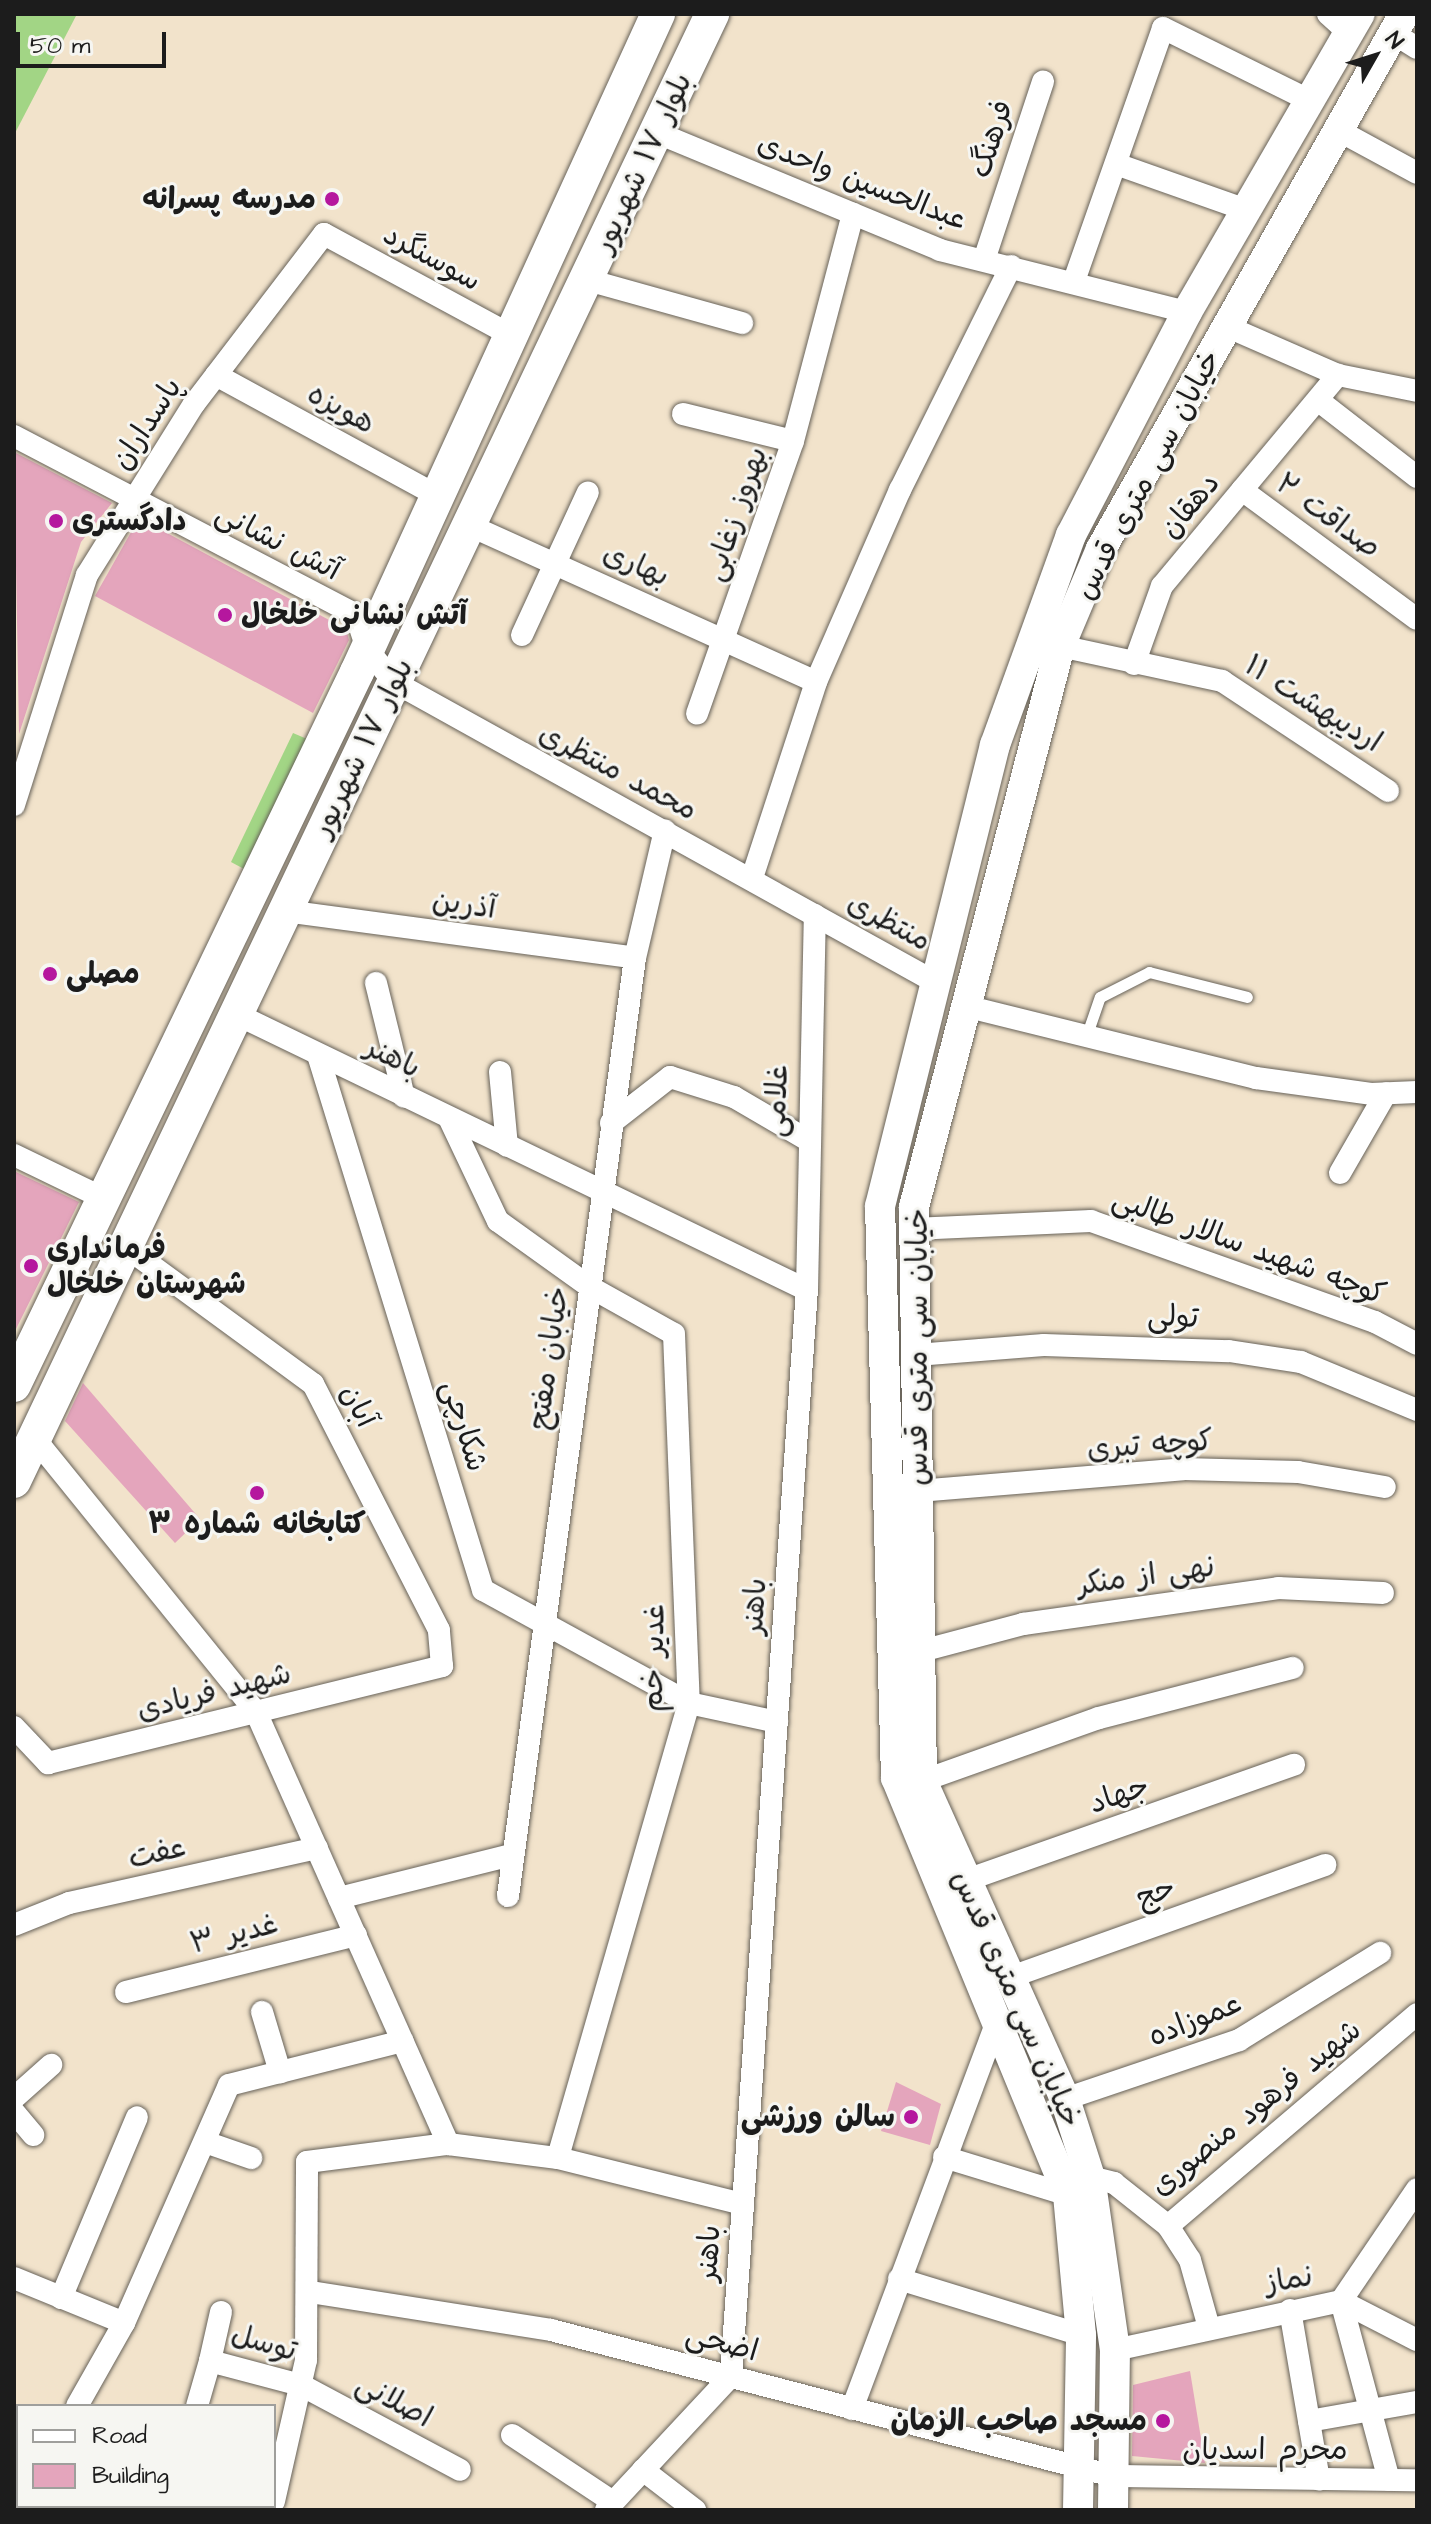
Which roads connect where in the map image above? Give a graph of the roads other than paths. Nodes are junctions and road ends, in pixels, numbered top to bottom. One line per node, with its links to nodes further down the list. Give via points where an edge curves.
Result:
1 (658, 14): 21 (main road, بلوار ١٧ شهریور)
2 (712, 14): 8 (main road, بلوار ١٧ شهریور)
3 (1346, 20): 6 (main road, خیابان سی متری قدس)
4 (1405, 32): 7 (main road, خیابان سی متری قدس)
5 (1043, 82): 14 (street, فرهنگ)
6 (1309, 100): 9 (street, via 1163,28); 11 (main road, خیابان سی متری قدس)
7 (1336, 129): 10 (street); 20 (main road, خیابان سی متری قدس)
8 (658, 133): 12 (street, عبدالحسین واحدی); 16 (main road, بلوار ١٧ شهریور)
9 (1119, 165): 11 (street); 17 (street)
10 (1417, 173)
11 (1246, 210): 18 (main road, خیابان سی متری قدس)
12 (853, 214): 14 (street, عبدالحسین واحدی); 28 (street)
13 (324, 234): 21 (street, سوسنگرد); 22 (street, پاسداران)
14 (984, 260): 15 (street, عبدالحسین واحدی)
15 (1011, 266): 17 (street, عبدالحسین واحدی); 43 (street, via 900,490)
16 (588, 280): 19 (street); 34 (main road, بلوار ١٧ شهریور)
17 (1074, 281): 18 (street, عبدالحسین واحدی)
18 (1187, 312): 46 (main road, خیابان سی متری قدس, via 1071,535)
19 (742, 323)
20 (1228, 327): 23 (street); 39 (main road, خیابان سی متری قدس, via 1101,549)
21 (511, 335): 32 (main road, بلوار ١٧ شهریور)
22 (216, 375): 32 (street, هویزه); 33 (street, پاسداران)
23 (1338, 375): 24 (street); 25 (street, دهقان)
24 (1417, 391)
25 (1319, 401): 29 (street); 30 (street, دهقان)
26 (683, 414): 28 (street, بهروز زغابی)
27 (14, 436): 33 (street, آتش نشانی)
28 (793, 441): 38 (street, بهروز زغابی)
29 (1417, 477)
30 (1242, 490): 36 (street, صداقت ۲); 41 (street, دهقان, via 1162,586)
31 (588, 492): 35 (street)
32 (438, 496): 40 (main road, بلوار ١٧ شهریور)
33 (133, 501): 40 (street, آتش نشانی, via 356,615); 45 (street, پاسداران, via 87,575)
34 (473, 527): 35 (street, بهاری); 42 (main road, بلوار ١٧ شهریور)
35 (555, 563): 37 (street); 38 (street, بهاری)
36 (1417, 619)
37 (522, 635)
38 (725, 636): 43 (street, بهاری); 44 (street, بهروز زغابی)
39 (1060, 646): 41 (street, ۱۱ اردیبهشت); 47 (main road, خیابان سی متری قدس)
40 (367, 649): 42 (street, آتش نشانی); 54 (main road, بلوار ١٧ شهریور)
41 (1134, 664): 48 (street, ۱۱ اردیبهشت, via 1222,681)
42 (394, 682): 50 (street, محمد منتظری); 52 (main road, بلوار ١٧ شهریور)
43 (816, 682): 51 (street)
44 (697, 714)
45 (23, 745): 49 (street, پاسداران)
46 (995, 745): 47 (main road, via 1014,727 1027,728); 57 (main road, خیابان سی متری قدس)
47 (1030, 750): 60 (main road, خیابان سی متری قدس)
48 (1388, 791)
49 (14, 805)
50 (665, 830): 51 (street, محمد منتظری); 56 (street, خیابان مفتح)
51 (752, 878): 53 (street, محمد منتظری)
52 (285, 911): 55 (main road, بلوار ١٧ شهریور); 56 (street, آذرین)
53 (815, 915): 57 (street, منتظری); 70 (street, غلامی)
54 (234, 925): 55 (main road, via 212,994 217,1002 233,998); 75 (main road, بلوار ١٧ شهریور)
55 (266, 951): 61 (main road, بلوار ١٧ شهریور)
56 (635, 958): 69 (street, خیابان مفتح)
57 (935, 982): 76 (main road, خیابان سی متری قدس)
58 (376, 983): 67 (street)
59 (1247, 997): 62 (lane, via 1149,972 1100,997)
60 (969, 1007): 62 (street); 78 (main road, خیابان سی متری قدس)
61 (236, 1014): 63 (street, باهنر); 77 (main road, بلوار ١٧ شهریور)
62 (1087, 1034): 66 (street, via 1256,1078)
63 (318, 1055): 67 (street, باهنر); 91 (street, شکارچی, via 483,1590)
64 (500, 1072): 71 (street)
65 (1417, 1092): 66 (street)
66 (1386, 1093): 73 (street)
67 (404, 1097): 68 (street, باهنر)
68 (449, 1118): 71 (street, باهنر); 80 (street, via 498,1221)
69 (611, 1123): 70 (street, via 670,1077 734,1097); 74 (street, خیابان مفتح)
70 (806, 1139): 81 (street, غلامی)
71 (507, 1146): 74 (street, باهنر)
72 (14, 1155): 75 (street)
73 (1340, 1173)
74 (602, 1191): 80 (street, خیابان مفتح); 81 (street, باهنر)
75 (105, 1194): 77 (main road, via 119,1180 136,1179); 84 (main road, بلوار ١٧ شهریور)
76 (880, 1206): 78 (main road); 114 (main road, خیابان سی متری قدس, via 896,1778)
77 (145, 1209): 79 (main road, بلوار ١٧ شهریور)
78 (914, 1218): 82 (street, کوچه شهید سالار طالبی, via 1091,1221 1375,1322); 83 (main road, خیابان سی متری قدس)
79 (126, 1247): 86 (main road, بلوار ١٧ شهریور); 93 (street, آبان, via 313,1384 439,1630)
80 (590, 1287): 91 (street, خیابان مفتح); 95 (street, غدیر خم, via 674,1334)
81 (807, 1290): 97 (street, باهنر)
82 (1417, 1344)
83 (916, 1355): 85 (street, تولی, via 1044,1345 1229,1351 1301,1362); 89 (main road, خیابان سی متری قدس)
84 (14, 1385)
85 (1417, 1410)
86 (35, 1439): 87 (main road, بلوار ١٧ شهریور); 96 (street)
87 (14, 1481)
88 (1385, 1487): 89 (street, کوچه تبری, via 1298,1472 1183,1469)
89 (918, 1491): 92 (main road, خیابان سی متری قدس)
90 (1383, 1593): 92 (street, نهی از منکر, via 1278,1588 1023,1624)
91 (543, 1623): 95 (street, شکارچی); 102 (street, خیابان مفتح)
92 (921, 1651): 100 (main road, خیابان سی متری قدس)
93 (442, 1666): 96 (street, شهید فریادی)
94 (1293, 1668): 100 (street, via 1099,1718)
95 (689, 1703): 97 (street, شکارچی); 127 (street, غدیر خم)
96 (256, 1712): 98 (street, شهید فریادی, via 48,1763); 101 (street)
97 (777, 1722): 130 (street, باهنر)
98 (14, 1727)
99 (1294, 1765): 104 (street, جهاد)
100 (922, 1781): 104 (main road, خیابان سی متری قدس)
101 (317, 1848): 106 (street); 107 (street, عفت, via 69,1903)
102 (511, 1855): 105 (street, خیابان مفتح); 106 (street)
103 (1325, 1865): 110 (street, حج)
104 (964, 1881): 110 (main road, خیابان سی متری قدس)
105 (508, 1896)
106 (339, 1898): 108 (street)
107 (14, 1925)
108 (356, 1935): 111 (street, غدیر ۳); 115 (street)
109 (1380, 1953): 119 (street, عموزاده, via 1239,2040)
110 (1008, 1978): 119 (main road, خیابان سی متری قدس)
111 (126, 1992)
112 (262, 2012): 117 (street)
113 (1417, 2014): 131 (street, شهید فرهود منصوری)
114 (997, 2022): 125 (street); 128 (main road, خیابان سی متری قدس)
115 (403, 2041): 117 (street); 124 (street)
116 (51, 2065): 118 (street)
117 (280, 2072): 123 (street, via 229,2085)
118 (14, 2098)
119 (1065, 2099): 128 (main road, خیابان سی متری قدس)
120 (14, 2112): 122 (street)
121 (137, 2117): 135 (street)
122 (33, 2135)
123 (205, 2142): 126 (street); 139 (street)
124 (448, 2144): 127 (street); 134 (street, via 307,2162)
125 (944, 2157): 128 (street, شهید فرهود منصوری); 133 (street)
126 (251, 2158)
127 (558, 2158): 130 (street)
128 (1079, 2186): 131 (street, شهید فرهود منصوری, via 1114,2183); 141 (main road, خیابان سی متری قدس); 143 (main road, خیابان سی متری قدس)
129 (1417, 2189): 136 (street, نماز)
130 (742, 2204): 145 (street, باهنر)
131 (1168, 2226): 140 (street, via 1190,2260)
132 (14, 2278): 135 (street)
133 (899, 2279): 141 (street); 150 (street)
134 (311, 2292): 145 (street, اضحی, via 475,2314); 146 (street)
135 (61, 2298): 139 (street)
136 (1341, 2301): 137 (street, نماز); 142 (street); 151 (street)
137 (1290, 2310): 140 (street, نماز); 152 (street)
138 (221, 2312): 144 (street, توسل)
139 (124, 2323): 148 (street)
140 (1208, 2324): 143 (street, نماز)
141 (1081, 2335): 154 (main road, خیابان سی متری قدس)
142 (1417, 2340)
143 (1115, 2350): 157 (main road, خیابان سی متری قدس)
144 (210, 2361): 146 (street, توسل); 149 (street)
145 (731, 2376): 150 (street, اضحی); 156 (street)
146 (301, 2385): 155 (street, اصلانی); 161 (street)
147 (1417, 2402): 151 (street)
148 (78, 2404)
149 (198, 2404)
150 (852, 2409): 154 (street, اضحی)
151 (1370, 2410): 152 (street); 159 (street)
152 (1309, 2421): 158 (street)
153 (512, 2435): 162 (street)
154 (1080, 2467): 157 (street, اضحی); 164 (main road, خیابان سی متری قدس)
155 (460, 2470)
156 (643, 2470): 162 (street); 163 (street)
157 (1113, 2476): 158 (street, محرم اسدیان); 165 (main road, خیابان سی متری قدس)
158 (1319, 2480): 159 (street, محرم اسدیان)
159 (1389, 2480): 160 (street, محرم اسدیان)
160 (1417, 2480)
161 (276, 2489)
162 (609, 2506)
163 (695, 2510)
164 (1078, 2510)
165 (1113, 2510)

